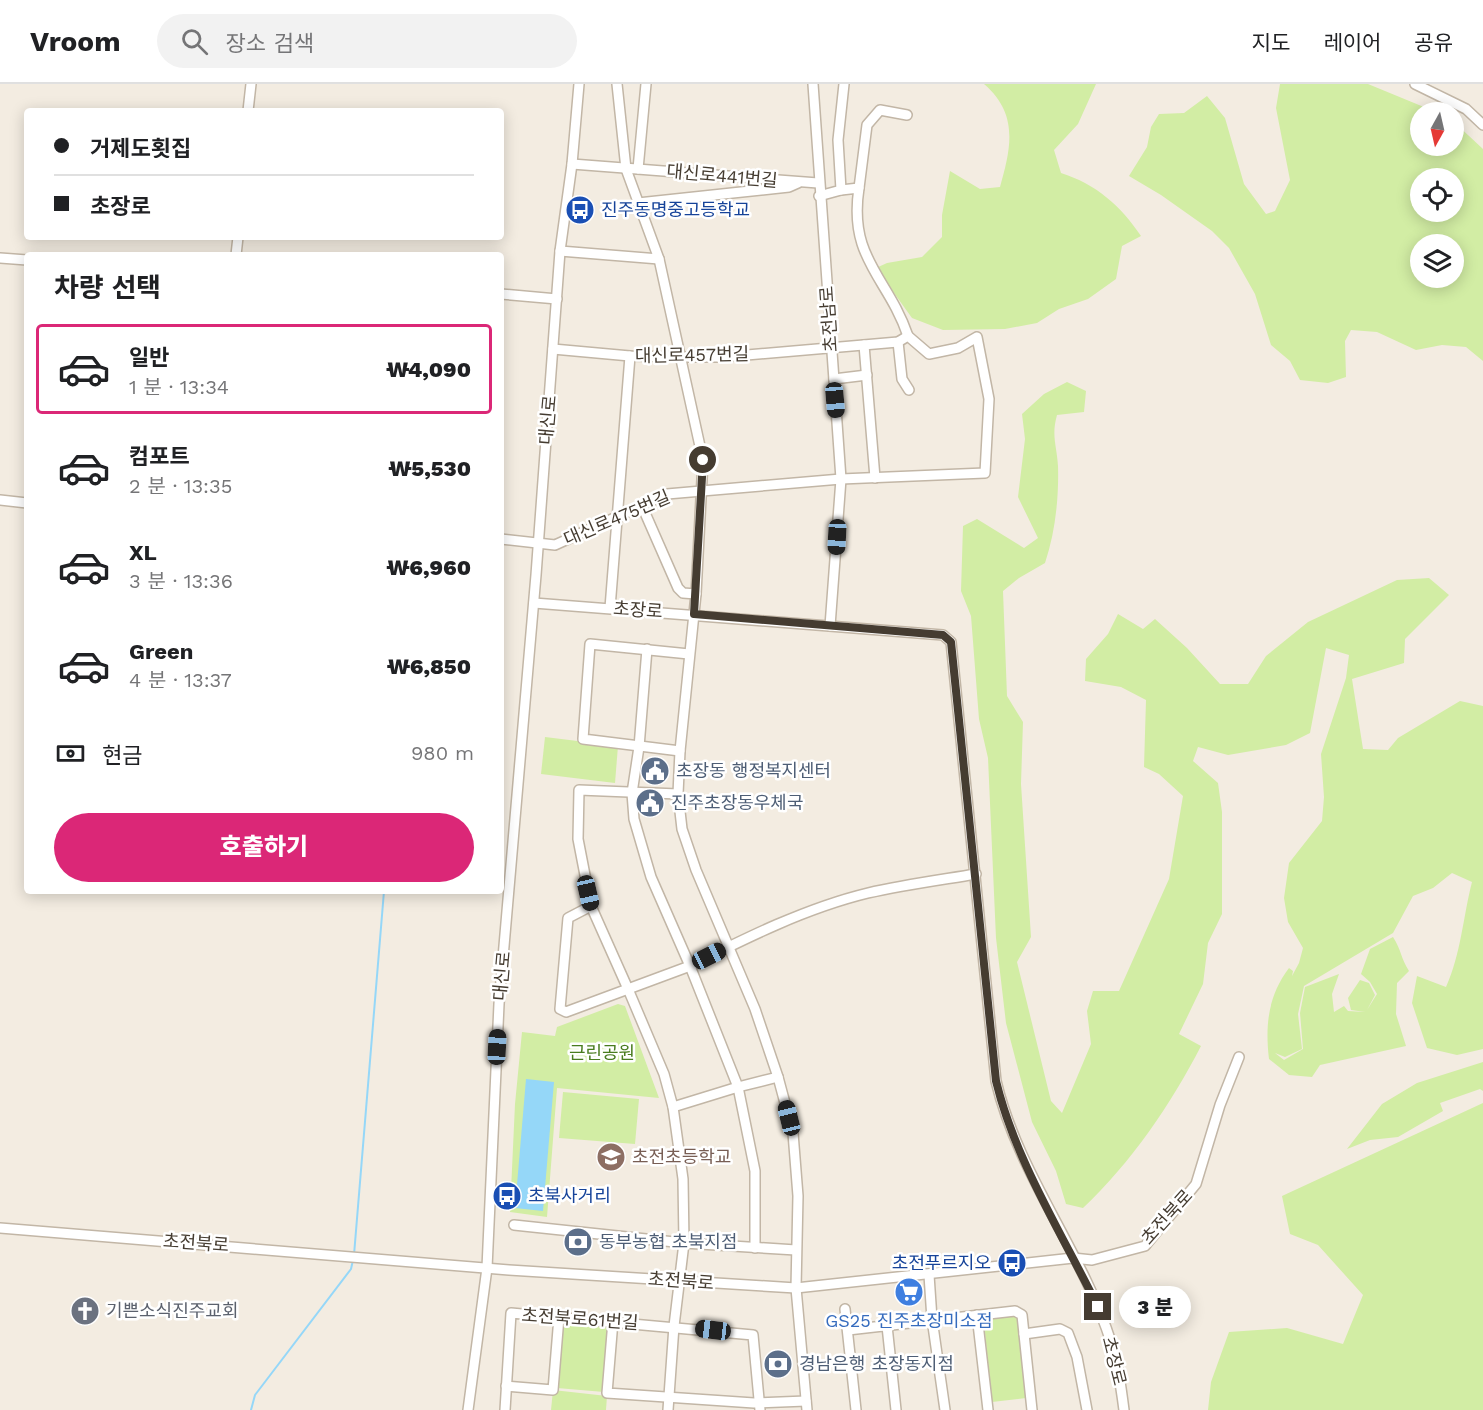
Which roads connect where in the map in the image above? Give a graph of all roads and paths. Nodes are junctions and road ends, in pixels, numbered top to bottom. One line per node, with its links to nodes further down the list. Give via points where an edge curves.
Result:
1 (251, 84): 8 (street)
2 (579, 84): 11 (street, 대신로)
3 (617, 84): 12 (street)
4 (645, 84): 13 (street)
5 (813, 84): 15 (street, 초전남로)
6 (844, 84): 17 (street, via 838,140)
7 (1415, 84): 10 (street, via 1466,109)
8 (248, 108)
9 (907, 115): 16 (street, via 880,110 867,125)
10 (1483, 125)
11 (572, 164): 12 (street, 대신로441번길); 20 (street, 대신로)
12 (626, 168): 13 (street, 대신로441번길); 19 (street)
13 (638, 169): 14 (street, 대신로441번길)
14 (801, 182): 15 (street, 대신로441번길); 19 (street, via 789,187)
15 (818, 183): 18 (street, 초전남로)
16 (859, 188): 17 (street); 26 (street, via 859,241 898,310)
17 (841, 190): 18 (street)
18 (819, 195): 29 (street, 초전남로)
19 (639, 203): 22 (street)
20 (560, 251): 22 (street); 25 (street, 대신로)
21 (0, 258): 23 (street)
22 (659, 259): 32 (street)
23 (24, 260)
24 (504, 294): 25 (street)
25 (557, 299): 30 (street, 대신로)
26 (908, 336): 27 (street); 36 (street, 대신로475번길, via 929,354 958,348 977,337 989,399 986,473)
27 (898, 342): 28 (street, 대신로457번길); 35 (street, via 903,379)
28 (864, 345): 29 (street, 대신로457번길); 33 (street)
29 (831, 348): 32 (street, 대신로457번길); 34 (street, 초전남로)
30 (554, 349): 31 (street, 대신로457번길); 44 (street, 대신로)
31 (630, 356): 32 (street, 대신로457번길); 42 (street)
32 (682, 357): 38 (street, via 703,460)
33 (867, 375): 34 (street); 36 (street)
34 (834, 379): 37 (street, 초전남로)
35 (909, 390)
36 (875, 478): 37 (street, 대신로475번길)
37 (841, 479): 38 (street, 대신로475번길); 49 (street, 초전남로)
38 (702, 490): 41 (street, 대신로475번길, via 667,494); 45 (street)
39 (0, 500): 40 (street)
40 (24, 503)
41 (642, 507): 42 (street, 대신로475번길); 45 (street, via 678,588 683,593)
42 (616, 519): 44 (street, 대신로475번길, via 555,545); 47 (street)
43 (504, 539): 44 (street)
44 (537, 541): 46 (street, 대신로)
45 (696, 594): 48 (street)
46 (534, 603): 47 (street, 초장로); 71 (street, 대신로, via 499,1004)
47 (610, 608): 48 (street, 초장로)
48 (694, 614): 49 (street, 초장로); 51 (street)
49 (830, 626): 56 (street, 초장로, via 943,635 951,642)
50 (647, 649): 51 (street); 52 (street); 52 (street, via 590,644 583,740)
51 (689, 654): 53 (street)
52 (639, 747): 53 (street); 54 (street)
53 (680, 751): 55 (street)
54 (632, 792): 55 (street); 57 (street, via 579,790 578,839); 59 (street, via 634,819 651,877)
55 (678, 794): 58 (street, via 682,829)
56 (976, 874): 58 (street, via 836,902); 70 (street, 초장로, via 996,1081 1004,1113)
57 (591, 906): 60 (street); 60 (street, via 568,918 560,1009 566,1012)
58 (728, 947): 59 (street); 62 (street)
59 (690, 966): 60 (street); 63 (street)
60 (628, 989): 64 (street, via 664,1074)
61 (1239, 1057): 70 (street, 초전북로, via 1196,1184 1145,1246 1092,1260)
62 (778, 1077): 63 (street); 69 (street, via 793,1133 798,1196)
63 (738, 1087): 64 (street); 68 (street, via 755,1171)
64 (673, 1107): 67 (street, via 683,1179)
65 (514, 1225): 67 (street)
66 (0, 1228): 71 (street, 초전북로)
67 (684, 1243): 68 (street); 73 (street)
68 (755, 1248): 69 (street)
69 (796, 1250): 74 (street)
70 (1073, 1258): 72 (street, 초전북로); 97 (street, 초장로, via 1111,1342)
71 (487, 1268): 73 (street, 초전북로); 88 (street, 대신로)
72 (929, 1275): 74 (street, 초전북로); 78 (street)
73 (679, 1281): 74 (street, 초전북로); 80 (street)
74 (796, 1288): 86 (street)
75 (845, 1309): 82 (street)
76 (977, 1315): 78 (street); 83 (street, via 1015,1311 1022,1315); 94 (street)
77 (560, 1317): 79 (street, 초전북로61번길); 84 (street, via 553,1390); 84 (street, 초전북로61번길, via 511,1314)
78 (932, 1319): 81 (street); 93 (street)
79 (613, 1321): 80 (street, 초전북로61번길); 85 (street, via 607,1393)
80 (674, 1326): 85 (street); 87 (street, 초전북로61번길, via 753,1335)
81 (887, 1326): 82 (street); 92 (street)
82 (848, 1330): 91 (street)
83 (1024, 1334): 95 (street); 96 (street, via 1060,1329 1068,1333)
84 (506, 1386): 89 (street, 초전북로61번길)
85 (669, 1398): 87 (street); 90 (street)
86 (807, 1406): 87 (street)
87 (759, 1407)
88 (468, 1410)
89 (505, 1410)
90 (668, 1410)
91 (856, 1410)
92 (896, 1410)
93 (945, 1410)
94 (988, 1410)
95 (1032, 1410)
96 (1087, 1410)
97 (1124, 1410)

